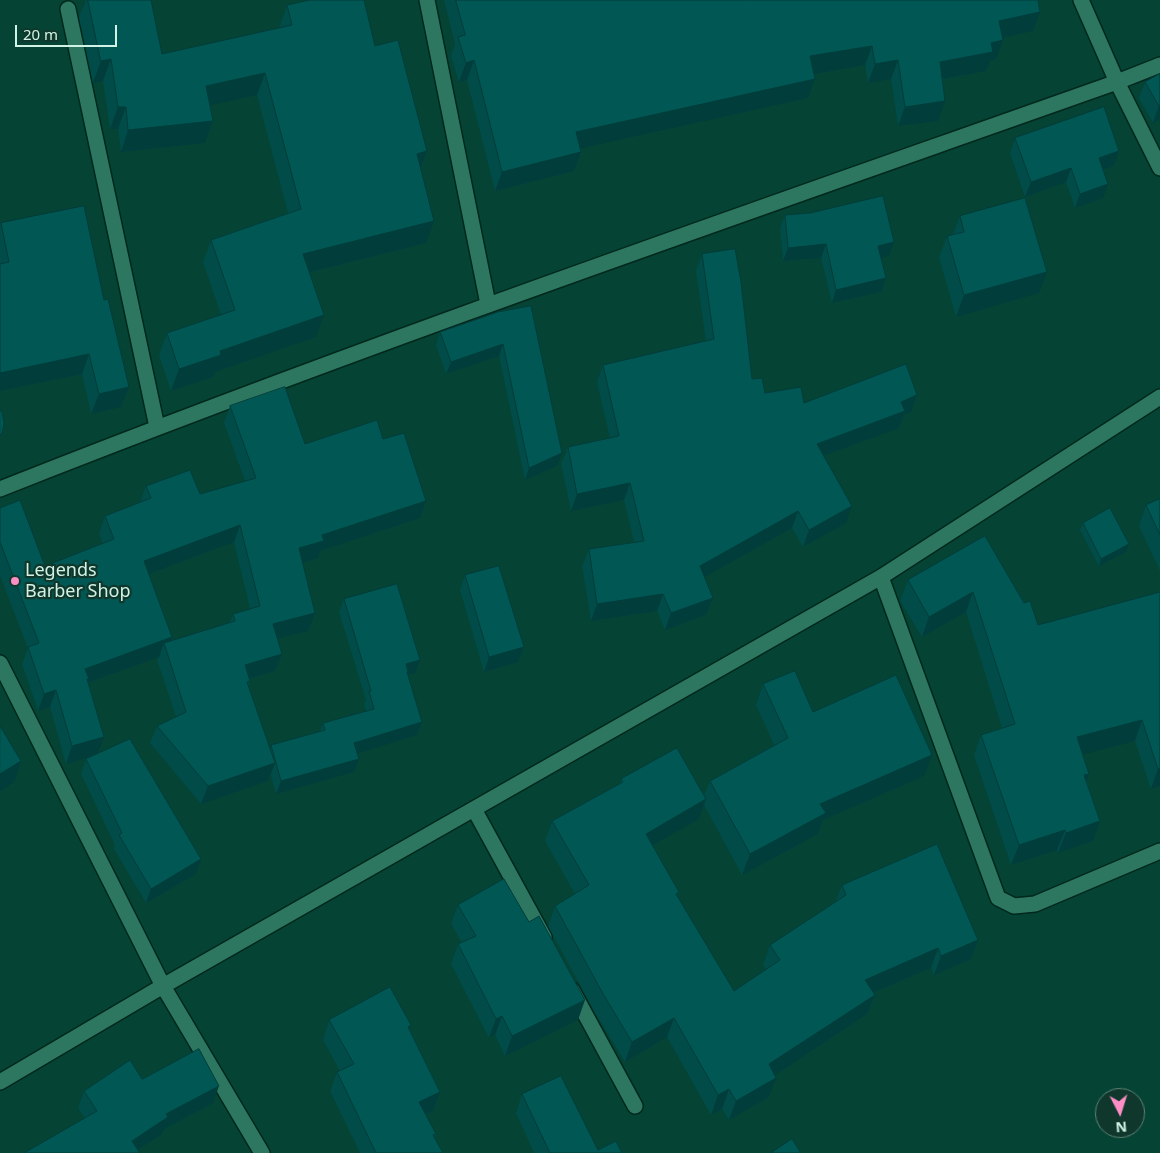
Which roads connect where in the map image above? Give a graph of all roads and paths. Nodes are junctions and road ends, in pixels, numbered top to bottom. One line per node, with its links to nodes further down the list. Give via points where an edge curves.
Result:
1 (427, 0): 7 (street)
2 (1081, 0): 5 (street)
3 (68, 9): 9 (street)
4 (1160, 65): 5 (street)
5 (1118, 82): 6 (street); 7 (street)
6 (1160, 168)
7 (488, 304): 9 (street)
8 (1160, 397): 11 (street)
9 (157, 427): 10 (street)
10 (0, 489)
11 (881, 577): 13 (street); 14 (street, via 998,898 1014,906 1035,904)
12 (0, 663): 17 (street)
13 (474, 809): 15 (street); 17 (street)
14 (1160, 851)
15 (550, 949)
16 (564, 975): 19 (street)
17 (163, 986): 18 (street); 20 (street)
18 (0, 1082)
19 (635, 1106)
20 (262, 1153)

